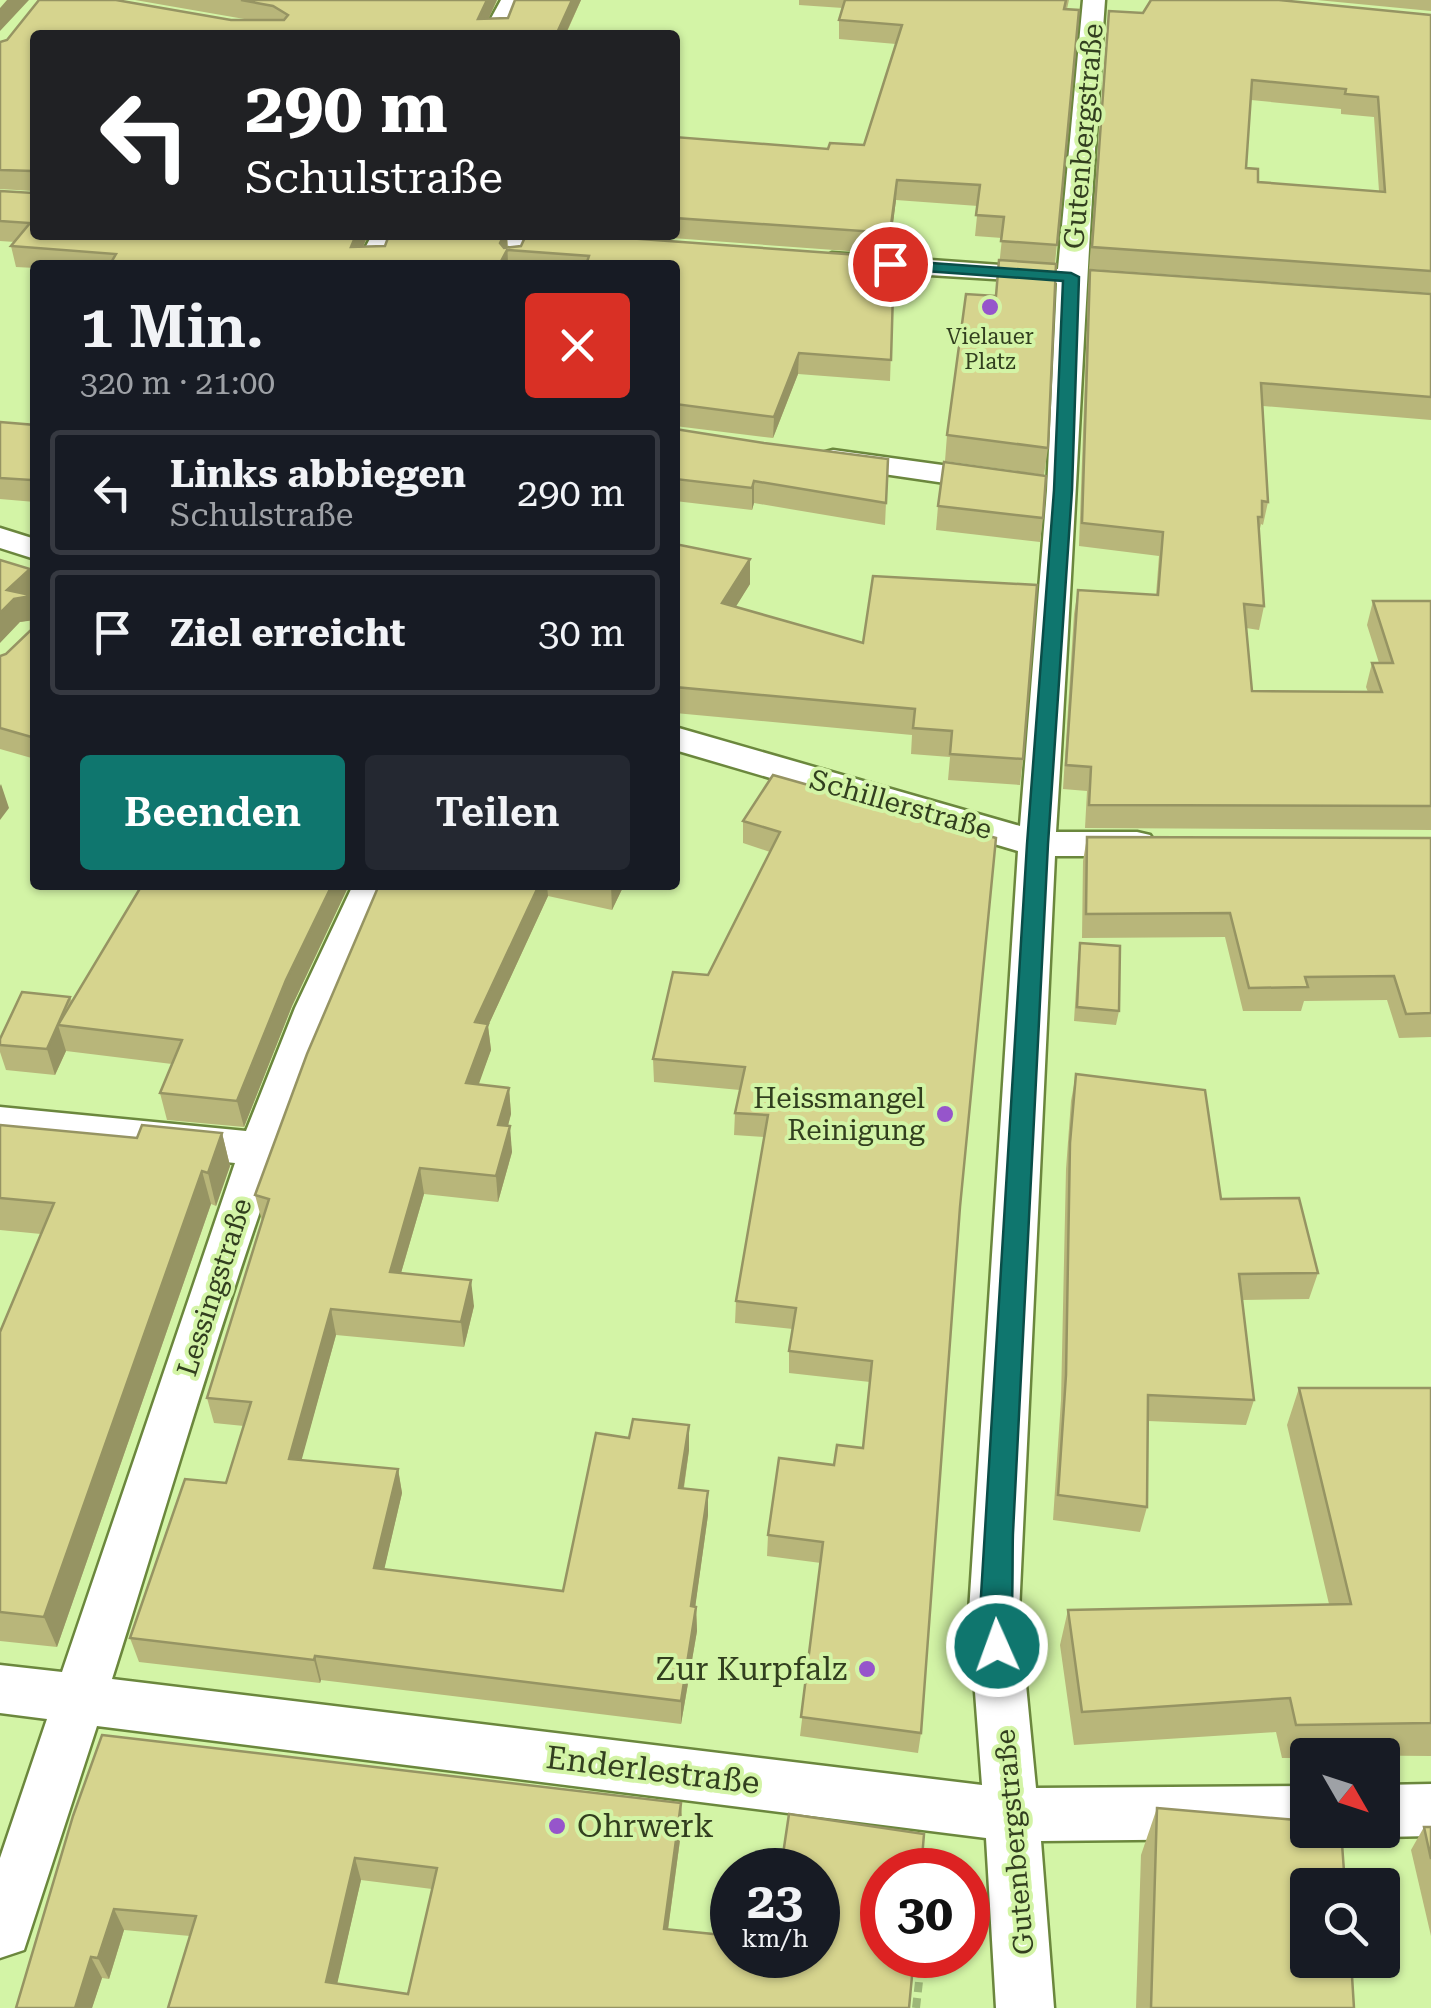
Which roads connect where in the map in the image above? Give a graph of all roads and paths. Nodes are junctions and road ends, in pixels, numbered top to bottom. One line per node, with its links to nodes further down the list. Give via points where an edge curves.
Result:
1 (512, 0): 3 (street)
2 (1094, 0): 7 (street, Gutenbergstraße)
3 (497, 30)
4 (542, 240): 5 (street)
5 (601, 244)
6 (811, 259): 7 (street)
7 (1080, 278): 9 (street, Gutenbergstraße)
8 (811, 456): 9 (street)
9 (1063, 490): 13 (street, Gutenbergstraße)
10 (0, 538): 11 (street)
11 (30, 547)
12 (680, 739): 13 (street, Schillerstraße)
13 (1037, 844): 14 (street, Schillerstraße); 23 (street, Gutenbergstraße, via 994,1612)
14 (1175, 844)
15 (370, 890): 17 (street, Lessingstraße)
16 (0, 1123): 17 (street)
17 (259, 1148): 19 (street, Lessingstraße)
18 (0, 1690): 19 (street, Enderlestraße)
19 (80, 1698): 23 (street, Enderlestraße); 24 (street, Lessingstraße)
20 (1431, 1810): 21 (street)
21 (1400, 1811)
22 (1290, 1812): 23 (street, Enderlestraße)
23 (1010, 1814): 27 (street, Gutenbergstraße)
24 (0, 1930)
25 (919, 1978): 26 (path)
26 (916, 2008)
27 (1025, 2008)

